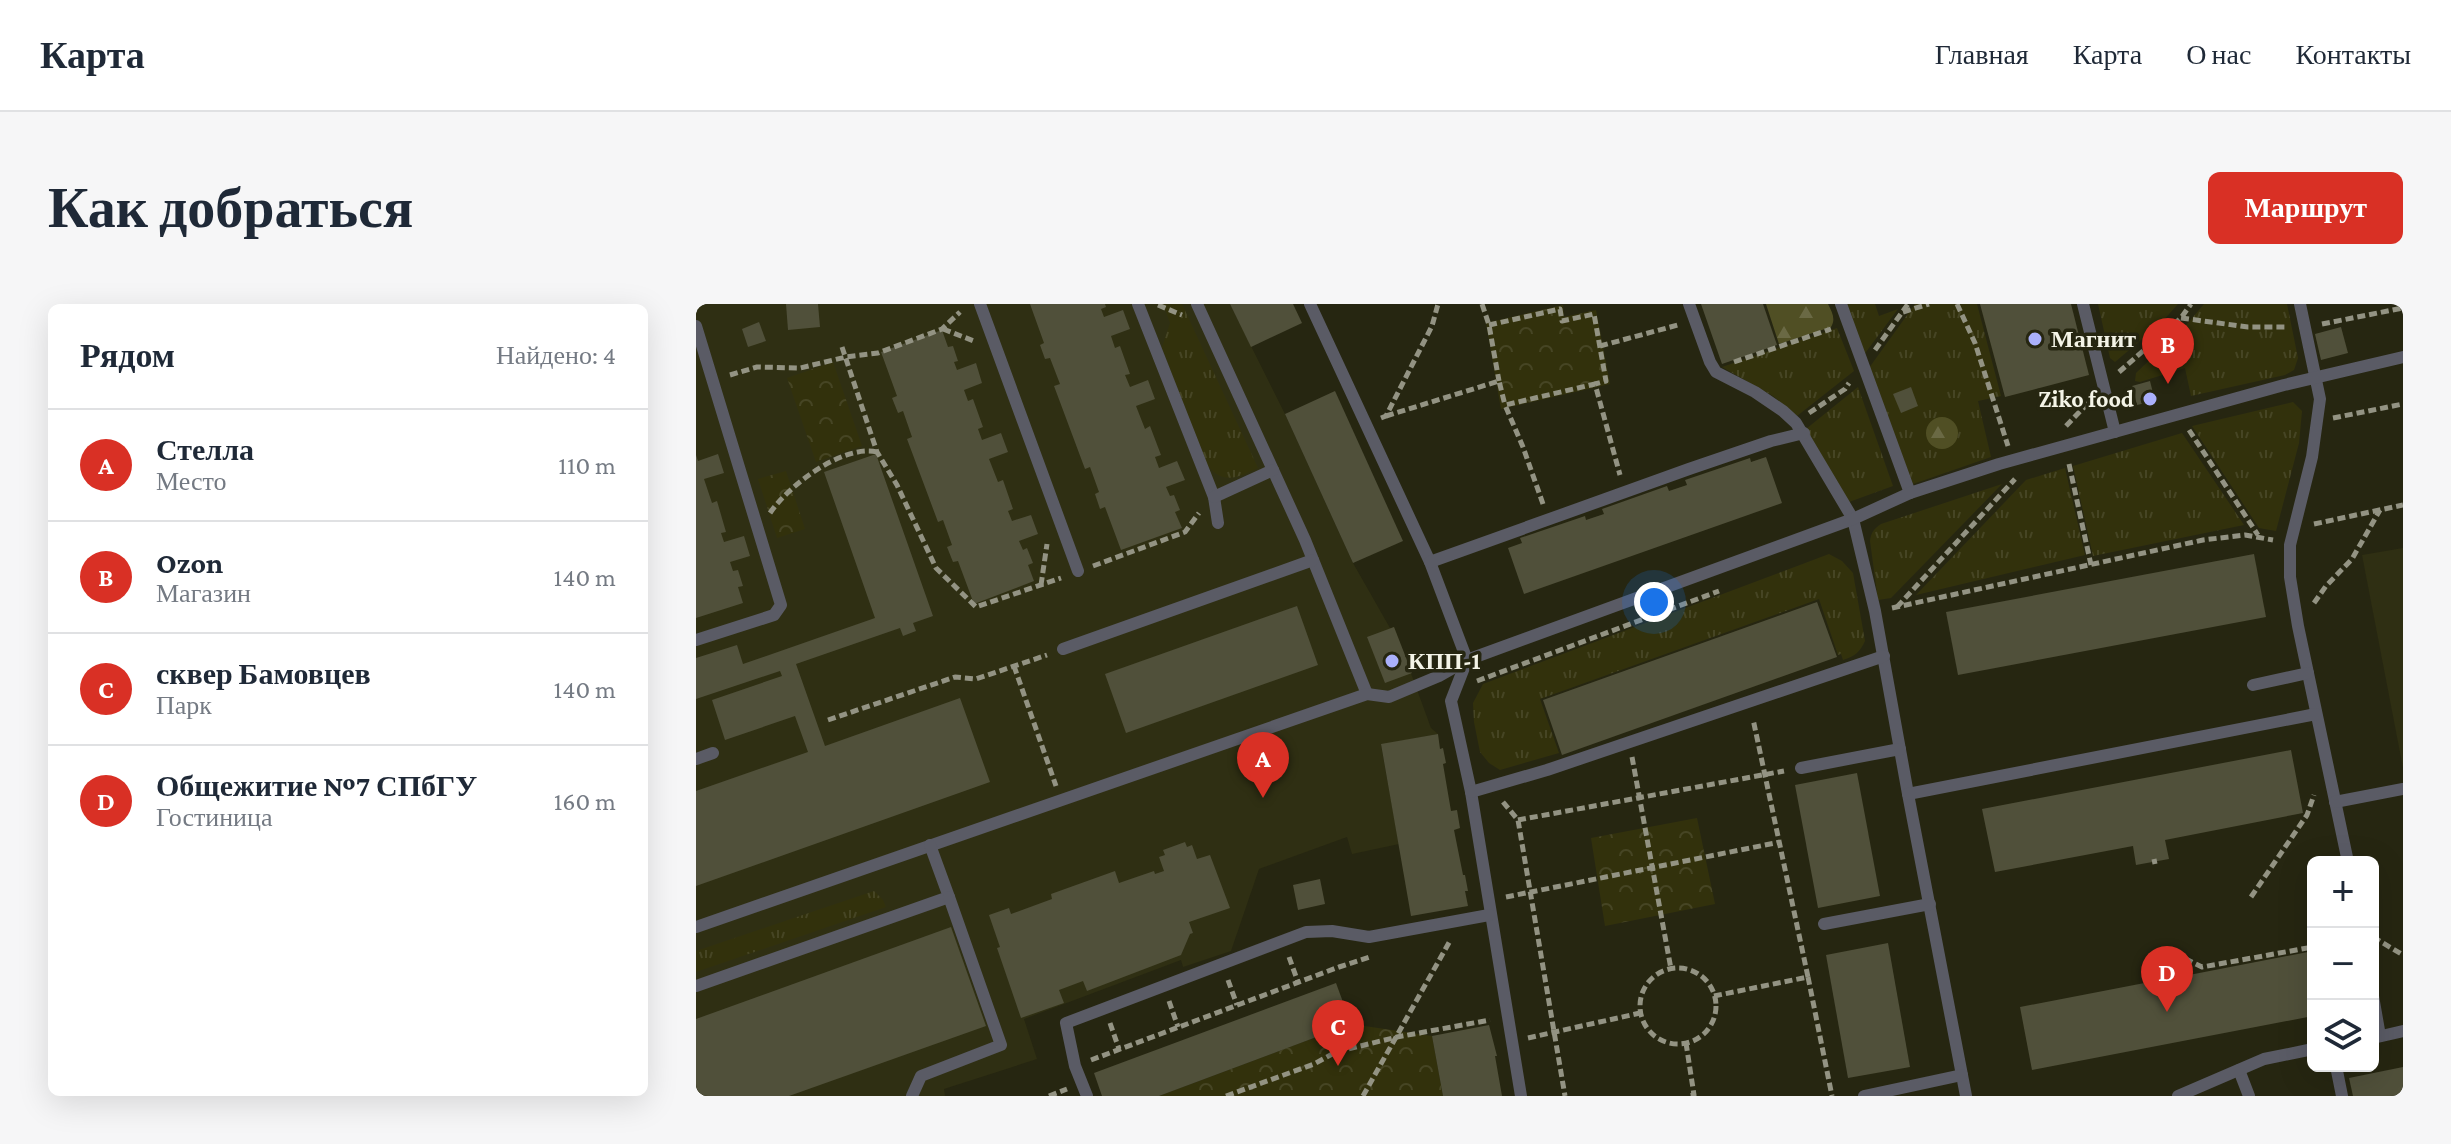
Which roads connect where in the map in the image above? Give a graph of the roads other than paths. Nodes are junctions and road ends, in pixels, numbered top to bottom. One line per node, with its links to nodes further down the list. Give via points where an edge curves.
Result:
1 (980, 304): 21 (lane)
2 (1138, 304): 16 (lane)
3 (1197, 304): 14 (lane)
4 (1310, 304): 20 (lane)
5 (1689, 304): 13 (lane, via 1714,369 1783,411)
6 (1841, 304): 15 (lane)
7 (2083, 304): 12 (lane)
8 (2300, 304): 11 (lane)
9 (696, 326): 22 (lane, via 781,605 767,618)
10 (2403, 357): 11 (lane)
11 (2316, 378): 12 (lane); 26 (lane, via 2318,420 2290,545 2290,577)
12 (2115, 432): 15 (lane)
13 (1804, 433): 17 (lane); 20 (lane)
14 (1273, 470): 16 (lane); 19 (lane)
15 (1910, 493): 17 (lane)
16 (1214, 497): 18 (lane)
17 (1853, 519): 24 (lane); 25 (lane)
18 (1218, 523)
19 (1313, 560): 23 (lane); 28 (lane)
20 (1430, 562): 25 (lane)
21 (1078, 571)
22 (696, 640)
23 (1063, 649)
24 (1884, 656): 30 (lane); 35 (lane)
25 (1467, 660): 28 (lane, via 1389,697); 35 (lane, via 1451,701)
26 (2308, 673): 27 (lane); 29 (lane)
27 (2253, 685)
28 (1367, 694): 38 (lane)
29 (2316, 714): 36 (lane); 37 (lane)
30 (1900, 749): 33 (lane); 36 (lane)
31 (713, 753): 32 (lane)
32 (696, 759)
33 (1801, 768)
34 (2403, 789): 37 (lane)
35 (1471, 792): 42 (lane)
36 (1908, 794): 41 (lane)
37 (2335, 802): 39 (lane)
38 (930, 845): 40 (lane); 44 (lane)
39 (2347, 856)
40 (949, 897): 45 (lane); 52 (lane, via 1001,1045 921,1076)
41 (1930, 904): 43 (lane); 51 (lane)
42 (1489, 915): 53 (lane, via 1369,937 1306,932 1066,1023); 54 (lane)
43 (1824, 924)
44 (696, 927)
45 (696, 986)
46 (2403, 1031): 47 (lane)
47 (2379, 1037)
48 (2307, 1050): 49 (lane)
49 (2239, 1070): 57 (lane); 58 (lane)
50 (2337, 1072): 59 (lane)
51 (1962, 1075): 55 (lane); 56 (lane)
52 (912, 1096)
53 (1087, 1096)
54 (1521, 1096)
55 (1864, 1096)
56 (1966, 1096)
57 (2178, 1096)
58 (2249, 1096)
59 (2342, 1096)

